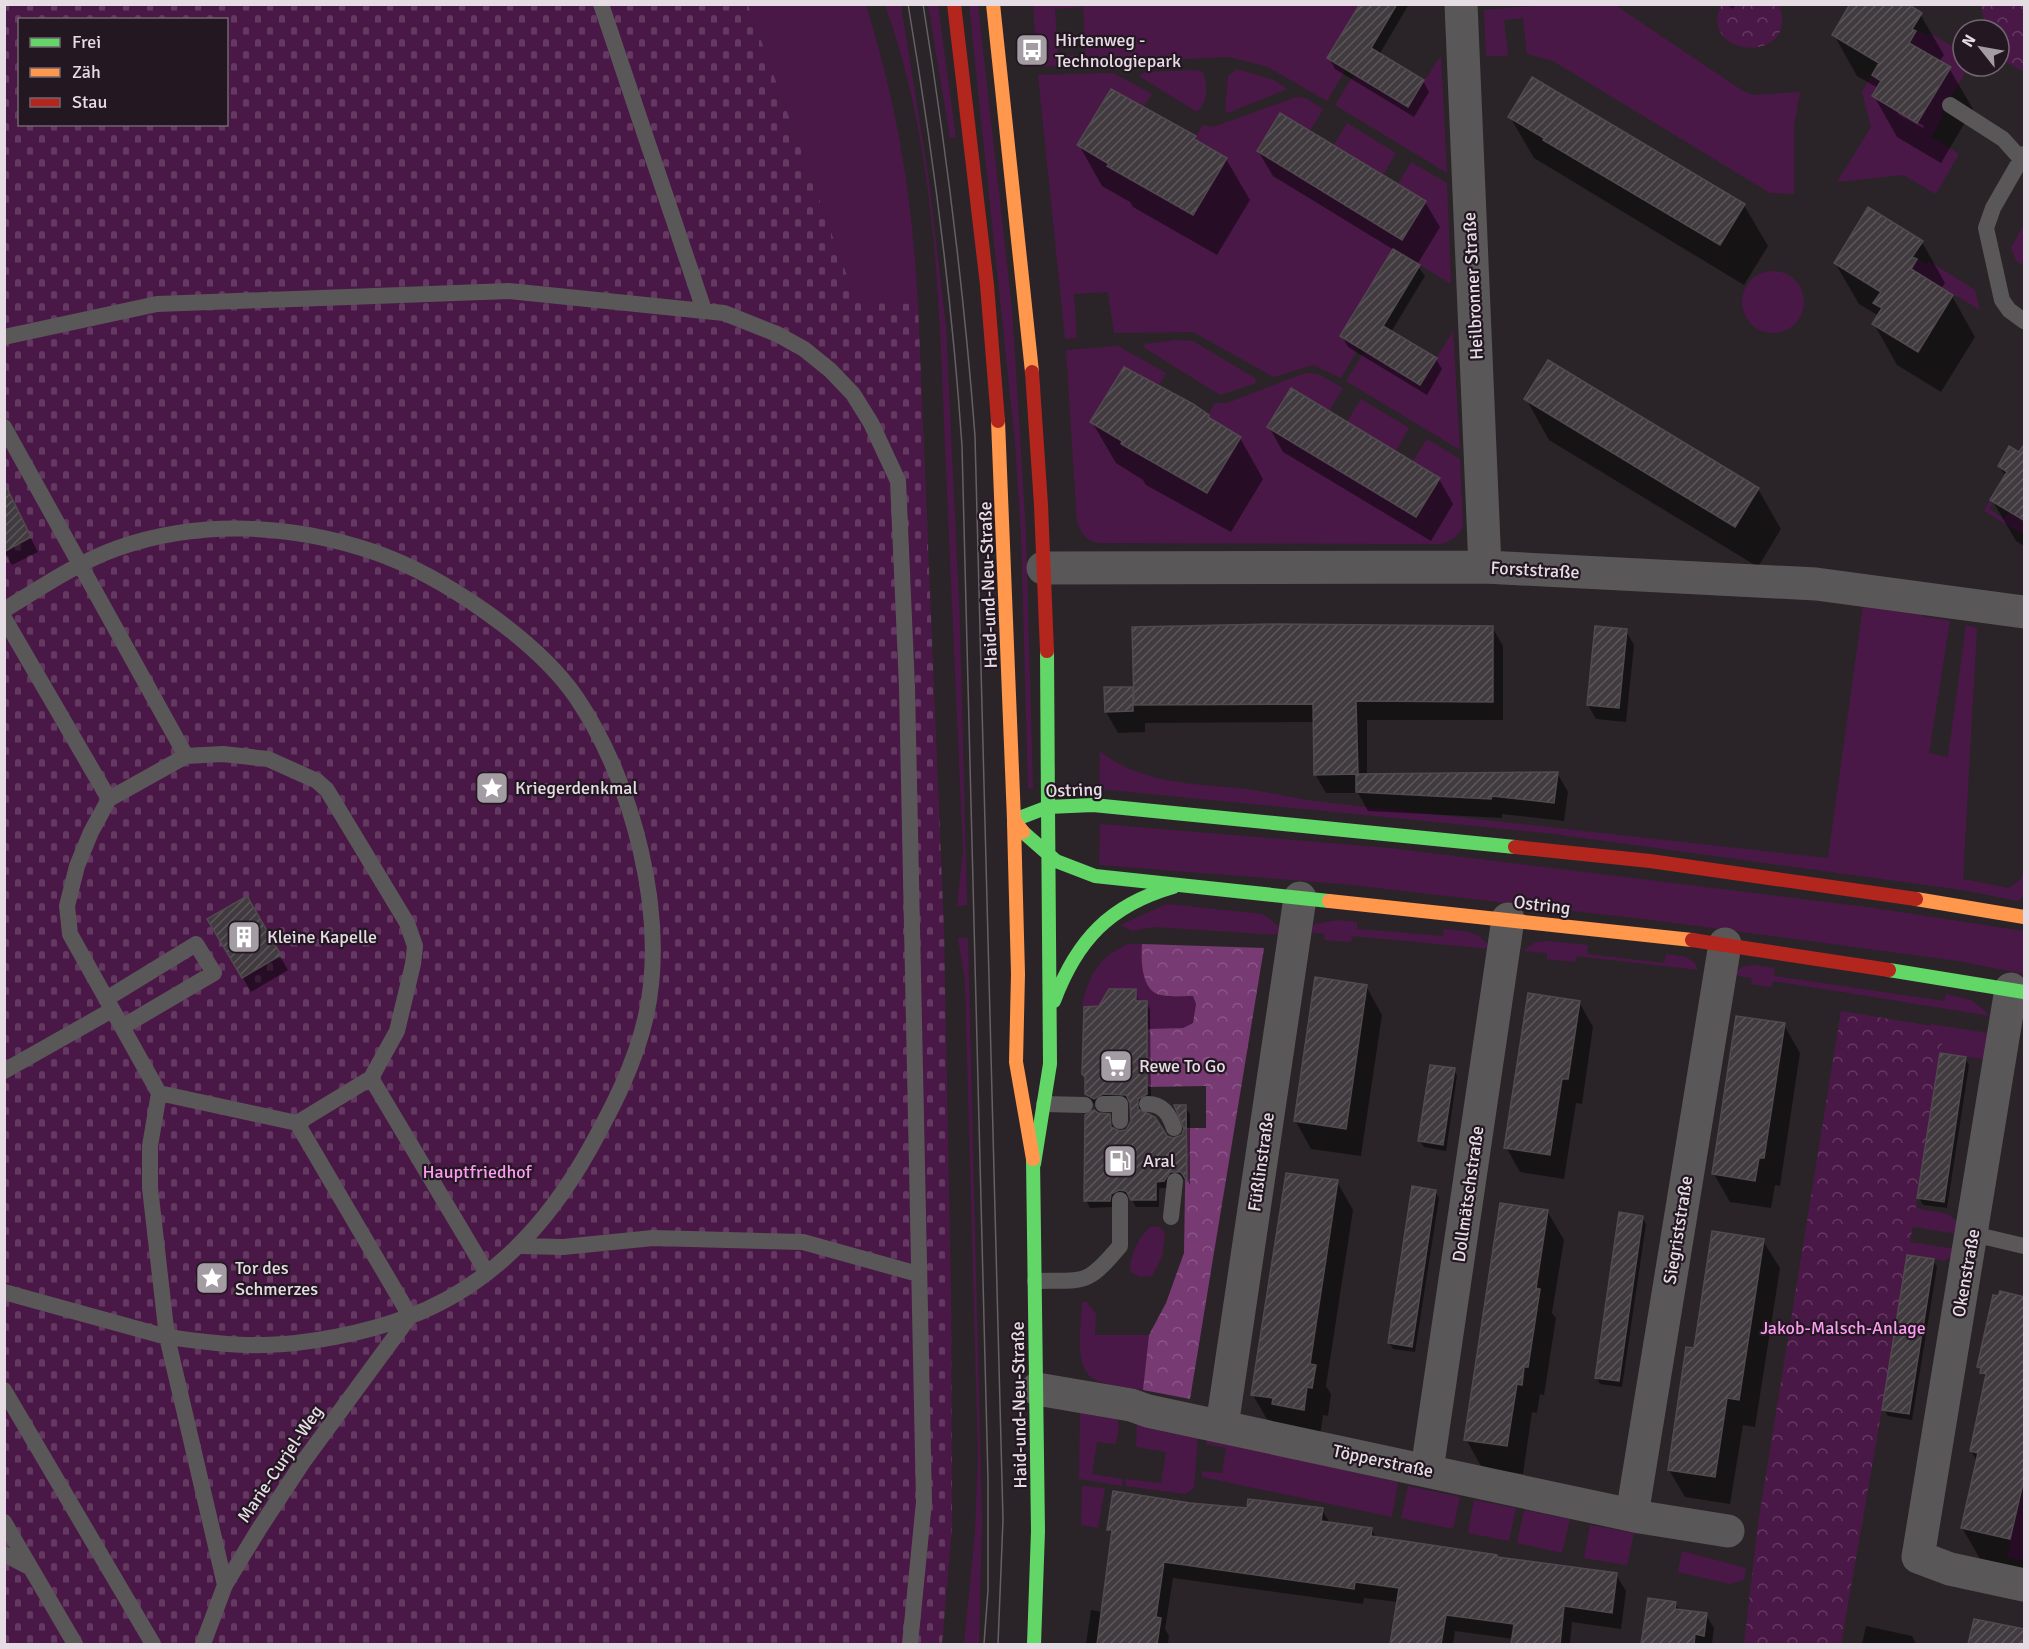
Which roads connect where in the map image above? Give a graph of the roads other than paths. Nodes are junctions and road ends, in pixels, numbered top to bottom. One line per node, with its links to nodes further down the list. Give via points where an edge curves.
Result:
1 (601, 4): 7 (lane)
2 (954, 4): 20 (main road, Haid-und-Neu-Straße, via 987,285 1001,457)
3 (993, 4): 13 (main road, Haid-und-Neu-Straße, via 1028,323)
4 (1461, 4): 12 (street, Heilbronner Straße)
5 (1950, 105): 6 (lane, via 2003,139)
6 (2023, 157): 8 (lane, via 1990,213 1986,228 2002,300)
7 (704, 310): 9 (lane, via 509,291 157,304); 49 (lane, via 724,313 777,334 830,370 853,394 871,423 898,481 907,687)
8 (2025, 321)
9 (4, 337)
10 (4, 427): 11 (lane)
11 (81, 566): 14 (lane); 17 (lane); 46 (lane, via 117,548 200,531 293,530 348,543 399,560 436,578 489,614 574,694 604,742 641,849 650,911 647,1012 634,1058 611,1111 571,1183)
12 (1485, 567): 13 (street, Forststraße); 15 (street, Forststraße, via 1816,584)
13 (1043, 568): 19 (main road, Haid-und-Neu-Straße)
14 (4, 610)
15 (2025, 612)
16 (4, 618): 18 (lane)
17 (186, 756): 18 (lane); 32 (lane, via 223,754 268,759 317,781 327,790 407,923 415,946 413,964 397,1031)
18 (109, 799): 28 (lane, via 77,866 67,906 70,934)
19 (1048, 807): 20 (main road, Ostring); 21 (main road, Haid-und-Neu-Straße); 24 (main road, Ostring, via 1093,806 1261,820 1650,861 1858,889)
20 (1014, 820): 21 (main road, Ostring); 41 (main road, Haid-und-Neu-Straße, via 1016,1062)
21 (1048, 858): 22 (main road, Ostring, via 1067,869 1094,876); 29 (main road, Haid-und-Neu-Straße)
22 (1173, 887): 23 (main road, Ostring); 29 (main road, via 1136,898 1104,920 1065,974)
23 (1300, 898): 25 (main road, Ostring); 56 (street, Füßlinstraße)
24 (2025, 917)
25 (1508, 919): 26 (main road, Ostring); 57 (street, Dollmätschstraße)
26 (1725, 944): 27 (main road, Ostring); 58 (street, Siegriststraße)
27 (2018, 990): 45 (street, Okenstraße)
28 (109, 1004): 30 (lane); 30 (lane, via 196,944 214,973); 31 (lane)
29 (1049, 1017): 34 (main road, Haid-und-Neu-Straße, via 1050,1064)
30 (122, 1027): 33 (lane)
31 (4, 1071)
32 (371, 1078): 39 (lane); 48 (lane)
33 (159, 1093): 39 (lane); 53 (lane, via 150,1146 150,1188)
34 (1044, 1104): 37 (lane); 41 (main road, Haid-und-Neu-Straße)
35 (1103, 1104): 38 (lane, via 1120,1104)
36 (1147, 1104): 40 (lane, via 1165,1110)
37 (1085, 1105)
38 (1120, 1121)
39 (297, 1123): 52 (lane)
40 (1174, 1128)
41 (1034, 1164): 50 (main road, Haid-und-Neu-Straße)
42 (1174, 1181): 44 (lane)
43 (1120, 1200): 50 (lane, via 1120,1246 1096,1274 1083,1280)
44 (1171, 1217)
45 (1972, 1234): 47 (lane); 64 (street, Okenstraße, via 1918,1557 1950,1569)
46 (521, 1246): 48 (lane); 49 (lane, via 563,1247 653,1238 803,1242)
47 (2025, 1246)
48 (487, 1273): 52 (lane)
49 (918, 1274): 68 (lane, via 924,1502)
50 (1035, 1281): 54 (main road, Haid-und-Neu-Straße)
51 (4, 1292): 53 (lane)
52 (410, 1316): 53 (lane, via 351,1333 266,1346); 63 (lane, Marie-Curjel-Weg, via 303,1462)
53 (167, 1337): 63 (lane)
54 (1038, 1389): 56 (street, Töpperstraße); 69 (main road, Haid-und-Neu-Straße)
55 (4, 1390): 66 (lane)
56 (1222, 1426): 57 (street, Töpperstraße)
57 (1427, 1470): 58 (street, Töpperstraße)
58 (1632, 1515): 60 (street, Töpperstraße)
59 (4, 1522): 62 (lane)
60 (1728, 1531)
61 (4, 1554): 62 (lane)
62 (29, 1568): 65 (lane)
63 (225, 1585): 67 (lane, Marie-Curjel-Weg)
64 (2025, 1586)
65 (75, 1644)
66 (153, 1644)
67 (203, 1644)
68 (910, 1644)
69 (1034, 1644)

